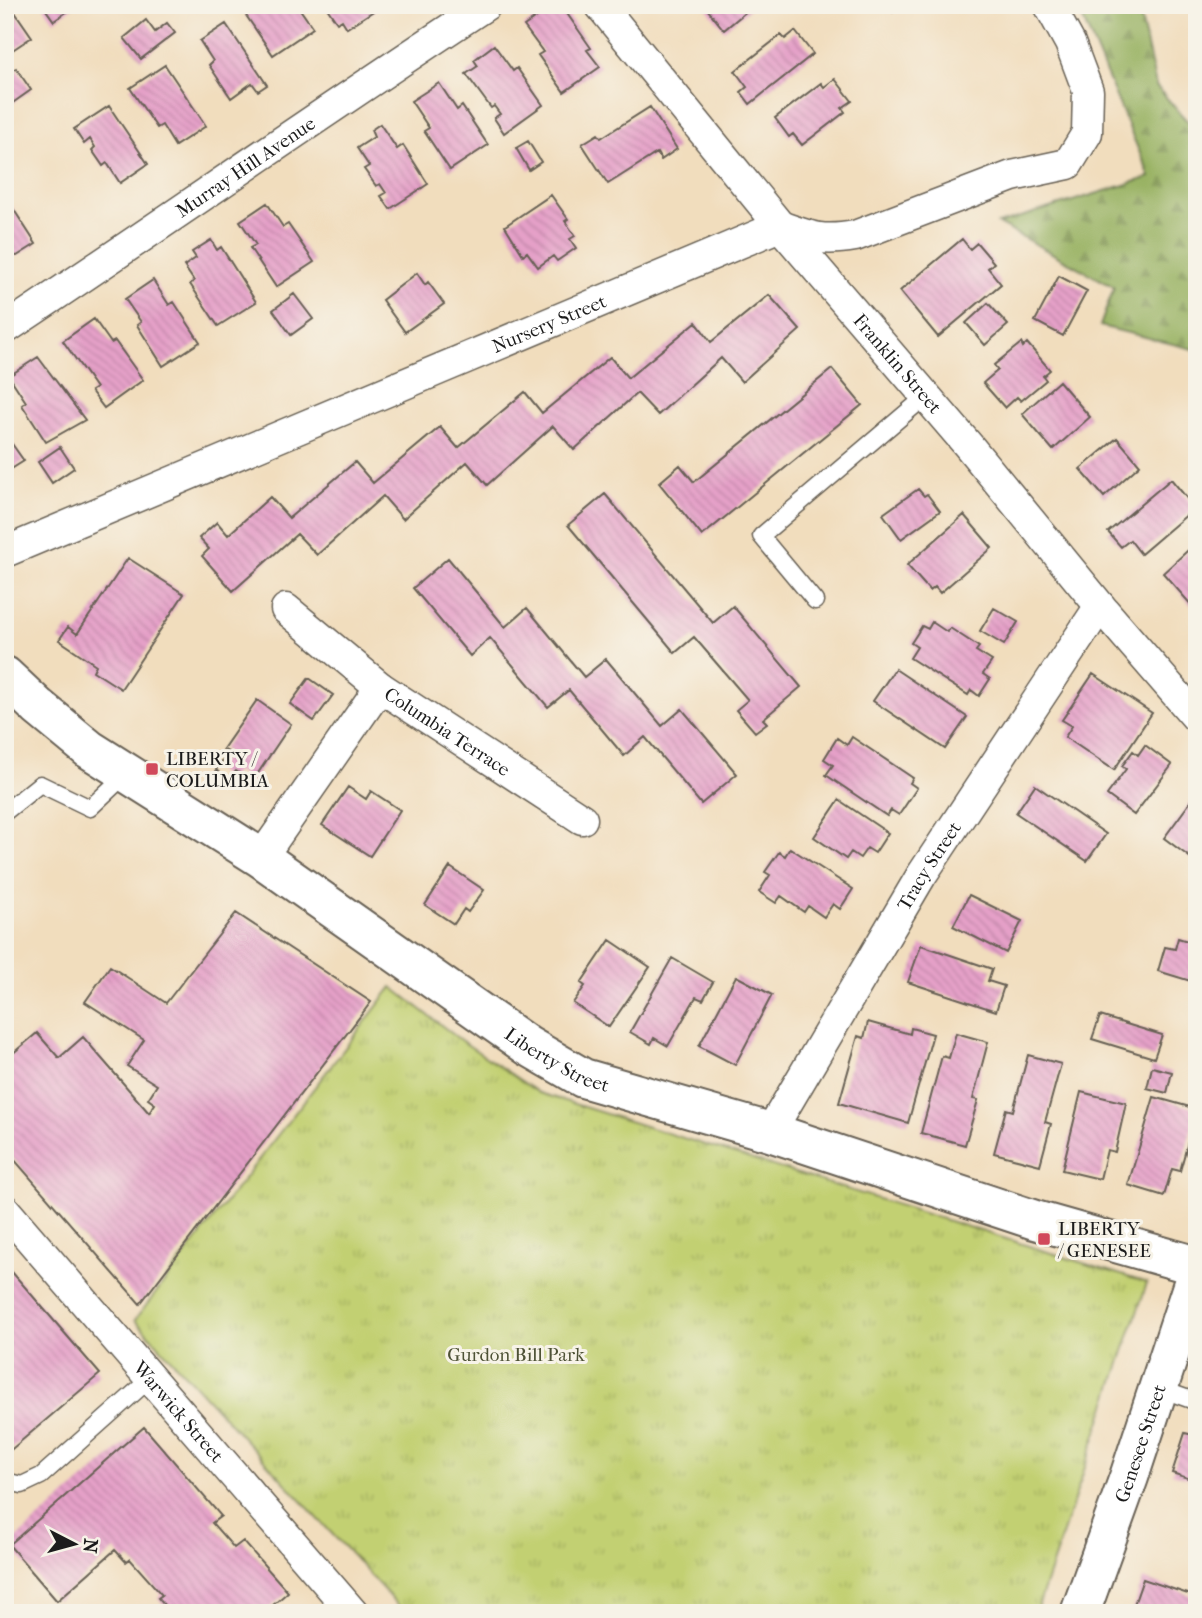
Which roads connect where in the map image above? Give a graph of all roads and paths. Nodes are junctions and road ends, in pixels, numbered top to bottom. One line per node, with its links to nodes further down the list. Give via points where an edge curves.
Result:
1 (486, 5): 5 (street, Murray Hill Avenue)
2 (600, 5): 4 (street, Franklin Street)
3 (1049, 5): 4 (street, via 1088,91 1087,133 1068,164 1012,176 855,236 815,239)
4 (780, 226): 6 (street, Franklin Street); 7 (street, Nursery Street)
5 (5, 329)
6 (926, 396): 8 (lane, via 761,536); 9 (street, Franklin Street)
7 (5, 552)
8 (815, 601)
9 (1100, 606): 13 (street, Franklin Street); 18 (street, Tracy Street, via 921,876)
10 (286, 609): 11 (street)
11 (380, 687): 16 (street, Columbia Terrace); 17 (street, Columbia Terrace)
12 (12, 695): 14 (main road, Liberty Street)
13 (1197, 718)
14 (127, 773): 15 (lane, via 90,808 40,784); 17 (main road, Liberty Street)
15 (5, 812)
16 (582, 819)
17 (261, 858): 18 (main road, Liberty Street, via 528,1046 583,1077)
18 (770, 1132): 20 (main road, Liberty Street)
19 (5, 1210): 21 (street, Warwick Street)
20 (1197, 1268): 22 (main road, Genesee Street)
21 (152, 1377): 24 (lane, via 41,1476 22,1485); 25 (street, Warwick Street)
22 (1158, 1388): 23 (lane); 26 (main road, Genesee Street)
23 (1197, 1402)
24 (5, 1482)
25 (353, 1613)
26 (1080, 1613)

